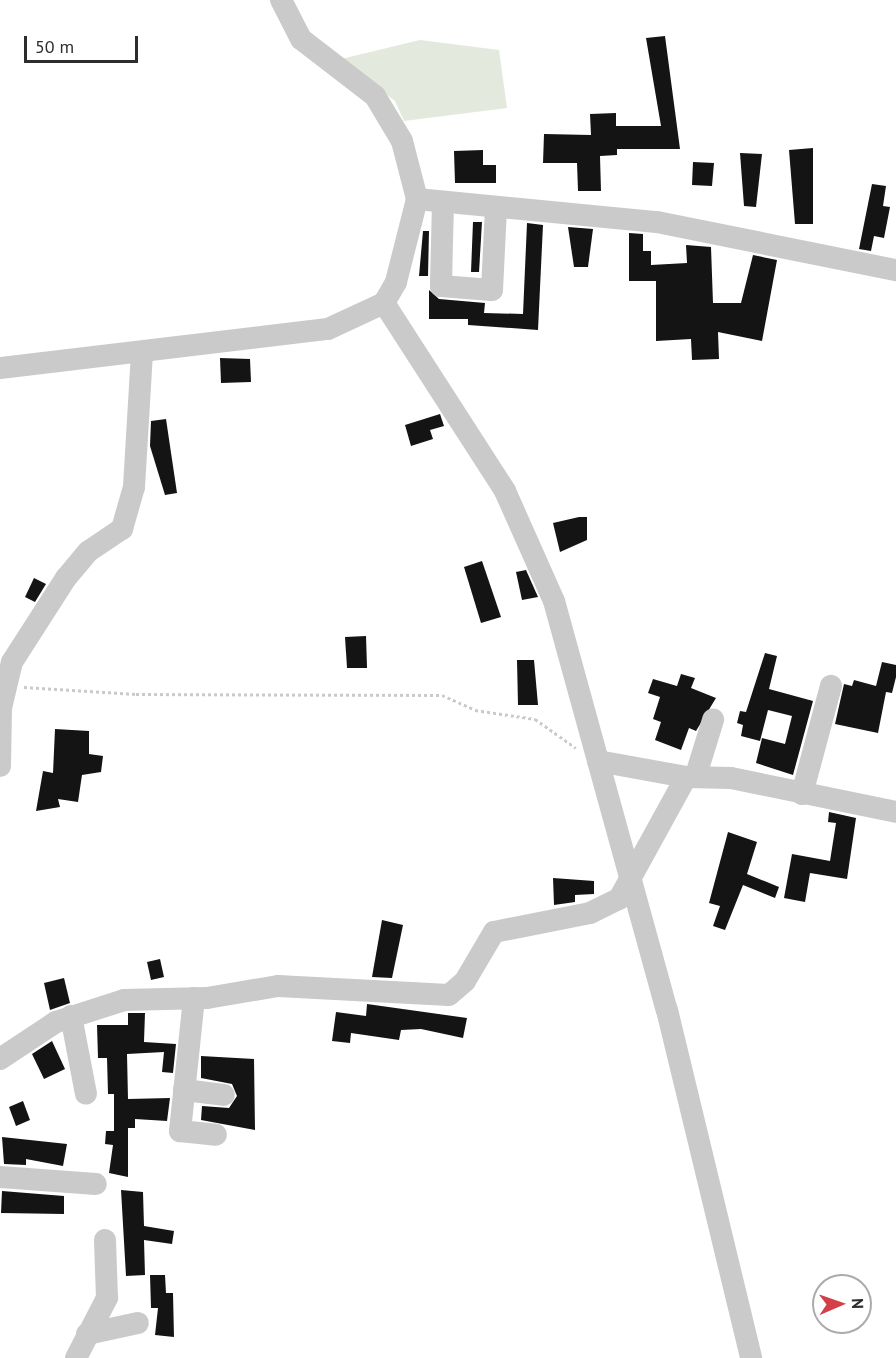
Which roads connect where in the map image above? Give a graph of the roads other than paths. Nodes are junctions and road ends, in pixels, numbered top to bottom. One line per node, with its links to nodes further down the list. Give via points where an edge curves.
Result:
1 (281, 0): 2 (street, via 301,39 386,108 402,141)
2 (417, 199): 3 (street); 6 (street, via 396,282)
3 (443, 202): 4 (street); 4 (street, via 441,286 492,290)
4 (496, 207): 5 (street, via 657,222)
5 (896, 270)
6 (384, 303): 7 (street, via 328,329); 11 (street, via 505,491 539,560)
7 (142, 352): 8 (street); 12 (street, via 134,487 122,529 89,552 66,578 12,662 6,685)
8 (0, 368)
9 (831, 686): 14 (street)
10 (713, 720): 13 (street)
11 (597, 755): 13 (street); 16 (street)
12 (0, 766)
13 (691, 776): 14 (street); 16 (street)
14 (802, 794): 15 (street)
15 (896, 812)
16 (631, 874): 17 (street, via 620,898 607,906 494,932 465,981 449,995 278,986); 30 (street, via 748,1328)
17 (194, 998): 18 (street, via 124,999); 20 (street)
18 (71, 1016): 19 (street); 21 (street)
19 (0, 1059)
20 (184, 1090): 22 (street); 23 (street, via 180,1131)
21 (86, 1094)
22 (224, 1095)
23 (216, 1135)
24 (0, 1177): 25 (street)
25 (96, 1184)
26 (105, 1240): 28 (street, via 107,1298)
27 (138, 1323): 28 (street)
28 (87, 1334): 29 (street)
29 (76, 1358)
30 (751, 1358)

